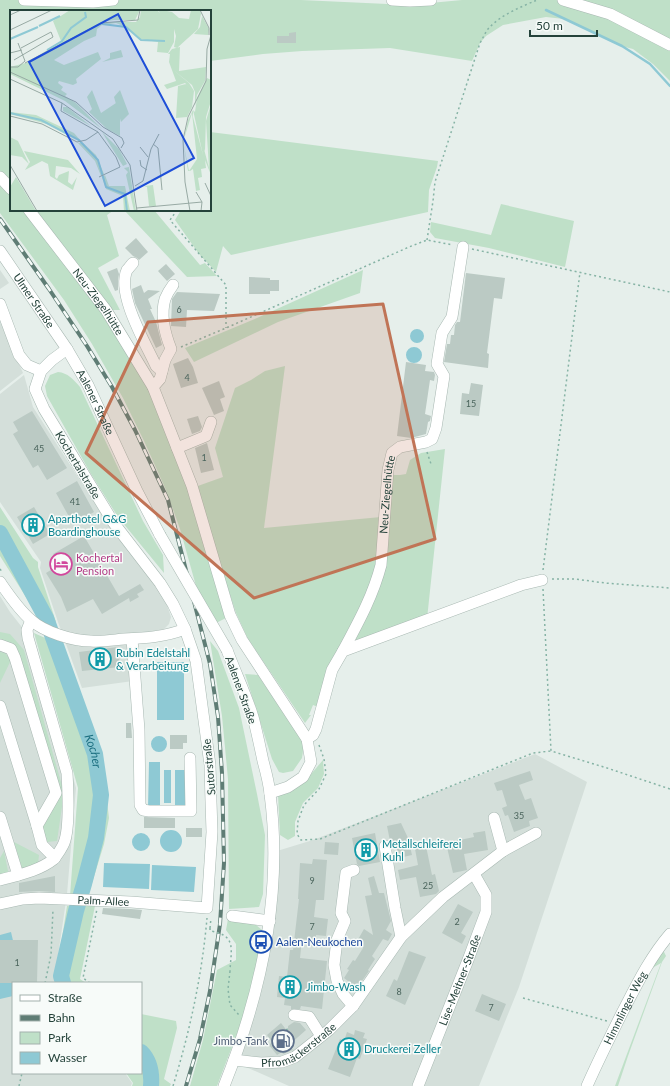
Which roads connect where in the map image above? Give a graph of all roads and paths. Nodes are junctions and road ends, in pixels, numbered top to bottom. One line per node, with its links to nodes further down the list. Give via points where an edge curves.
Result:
1 (24, 0): 2 (street)
2 (112, 0)
3 (392, 0): 4 (street)
4 (431, 0)
5 (537, 0): 12 (path, via 500,19 489,28 480,43 434,182)
6 (563, 0): 7 (street, via 610,14)
7 (670, 45)
8 (0, 177): 9 (street)
9 (10, 188)
10 (30, 211): 25 (street, Neu-Ziegelhütte, via 106,310)
11 (176, 211): 20 (path, via 170,220 226,285)
12 (427, 240): 13 (path); 20 (path)
13 (464, 247): 16 (path); 27 (street, via 452,317 442,333 437,364 444,376 436,428 432,439)
14 (0, 251): 22 (street, Ulmer Straße)
15 (133, 263): 24 (street, Neu-Ziegelhütte, via 125,278 129,309 156,366)
16 (580, 272): 18 (path); 30 (path)
17 (173, 285): 21 (street, via 165,298 163,311 164,326)
18 (670, 292)
19 (0, 304): 23 (street, via 19,355 27,365)
20 (226, 328): 21 (path)
21 (171, 349): 24 (street)
22 (67, 350): 23 (street); 43 (street, Aalener Straße, bridge, via 88,385 160,535 227,650 253,717)
23 (41, 371): 34 (street, Kochertalstraße, via 35,388 44,409 113,522 160,583)
24 (162, 371): 25 (street, via 160,379)
25 (153, 387): 28 (street, Neu-Ziegelhütte)
26 (211, 422): 28 (street, via 206,436)
27 (426, 442): 29 (path); 37 (street, Neu-Ziegelhütte, via 400,447 392,453 388,470 381,565 373,594)
28 (177, 448): 39 (street, Neu-Ziegelhütte, via 192,486 230,615 242,640)
29 (431, 464)
30 (542, 580): 32 (path, via 575,579); 37 (street); 40 (path)
31 (0, 582): 33 (street)
32 (670, 588)
33 (35, 623): 35 (street, via 66,638 90,641); 51 (street, via 27,630 28,638 67,773 66,833 64,844)
34 (185, 629): 35 (street, via 171,634); 59 (street, Sutorstraße, via 196,661 210,765 212,832)
35 (132, 639): 41 (street, via 139,730 140,805 143,810 191,811)
36 (0, 645): 47 (street, via 11,649 15,658 56,793)
37 (343, 651): 39 (street, Neu-Ziegelhütte, via 332,670 316,729)
38 (0, 706): 47 (street)
39 (307, 739): 43 (street, Neu-Ziegelhütte, via 311,762 302,777 288,787)
40 (551, 751): 42 (path); 44 (path, via 533,753 320,839 301,840 297,834 298,821 304,805)
41 (190, 758)
42 (670, 790)
43 (270, 793): 61 (street, Aalener Straße, via 274,842)
44 (312, 796)
45 (0, 817): 54 (street)
46 (494, 818): 50 (street)
47 (37, 826): 51 (street, via 42,845)
48 (536, 833): 50 (street, Pfromäckerstraße)
49 (385, 846): 65 (street)
50 (503, 851): 53 (street, Pfromäckerstraße)
51 (55, 858): 54 (street)
52 (354, 870): 73 (street, via 346,873 341,913 345,921 337,940 334,965 337,981)
53 (474, 874): 65 (street, Pfromäckerstraße, via 442,897); 85 (street, Lise-Meitner-Straße, via 486,895 486,912)
54 (18, 875): 55 (street)
55 (0, 880)
56 (54, 899): 57 (street, Palm-Allee); 58 (street, Palm-Allee, via 23,899); 70 (path, via 51,955)
57 (95, 901): 59 (street, Palm-Allee, via 131,902); 62 (path)
58 (0, 904)
59 (209, 911): 75 (path, bridge, via 210,931 221,932 230,941 230,1005); 83 (path, via 194,1006)
60 (232, 916): 61 (street)
61 (270, 920): 75 (street, Aalener Straße, via 256,990)
62 (94, 923): 63 (path); 66 (path)
63 (98, 924)
64 (670, 934): 76 (street, Himmlinger Weg, via 638,982)
65 (401, 937): 73 (street, Pfromäckerstraße)
66 (90, 944): 67 (path); 68 (path)
67 (94, 945)
68 (85, 965): 69 (path); 71 (path, via 83,978)
69 (89, 966)
70 (45, 982)
71 (89, 982)
72 (523, 998): 76 (path)
73 (353, 1006): 79 (street, Pfromäckerstraße)
74 (294, 1015): 79 (street, via 309,1017)
75 (246, 1022): 80 (street, Aalener Straße)
76 (617, 1024): 86 (street, Himmlinger Weg)
77 (289, 1028): 78 (path)
78 (286, 1030)
79 (321, 1036): 80 (street, Pfromäckerstraße, via 295,1057 282,1062)
80 (234, 1060): 84 (street, Aalener Straße)
81 (22, 1074): 82 (path)
82 (19, 1086)
83 (173, 1086)
84 (224, 1086)
85 (418, 1086)
86 (587, 1086)

